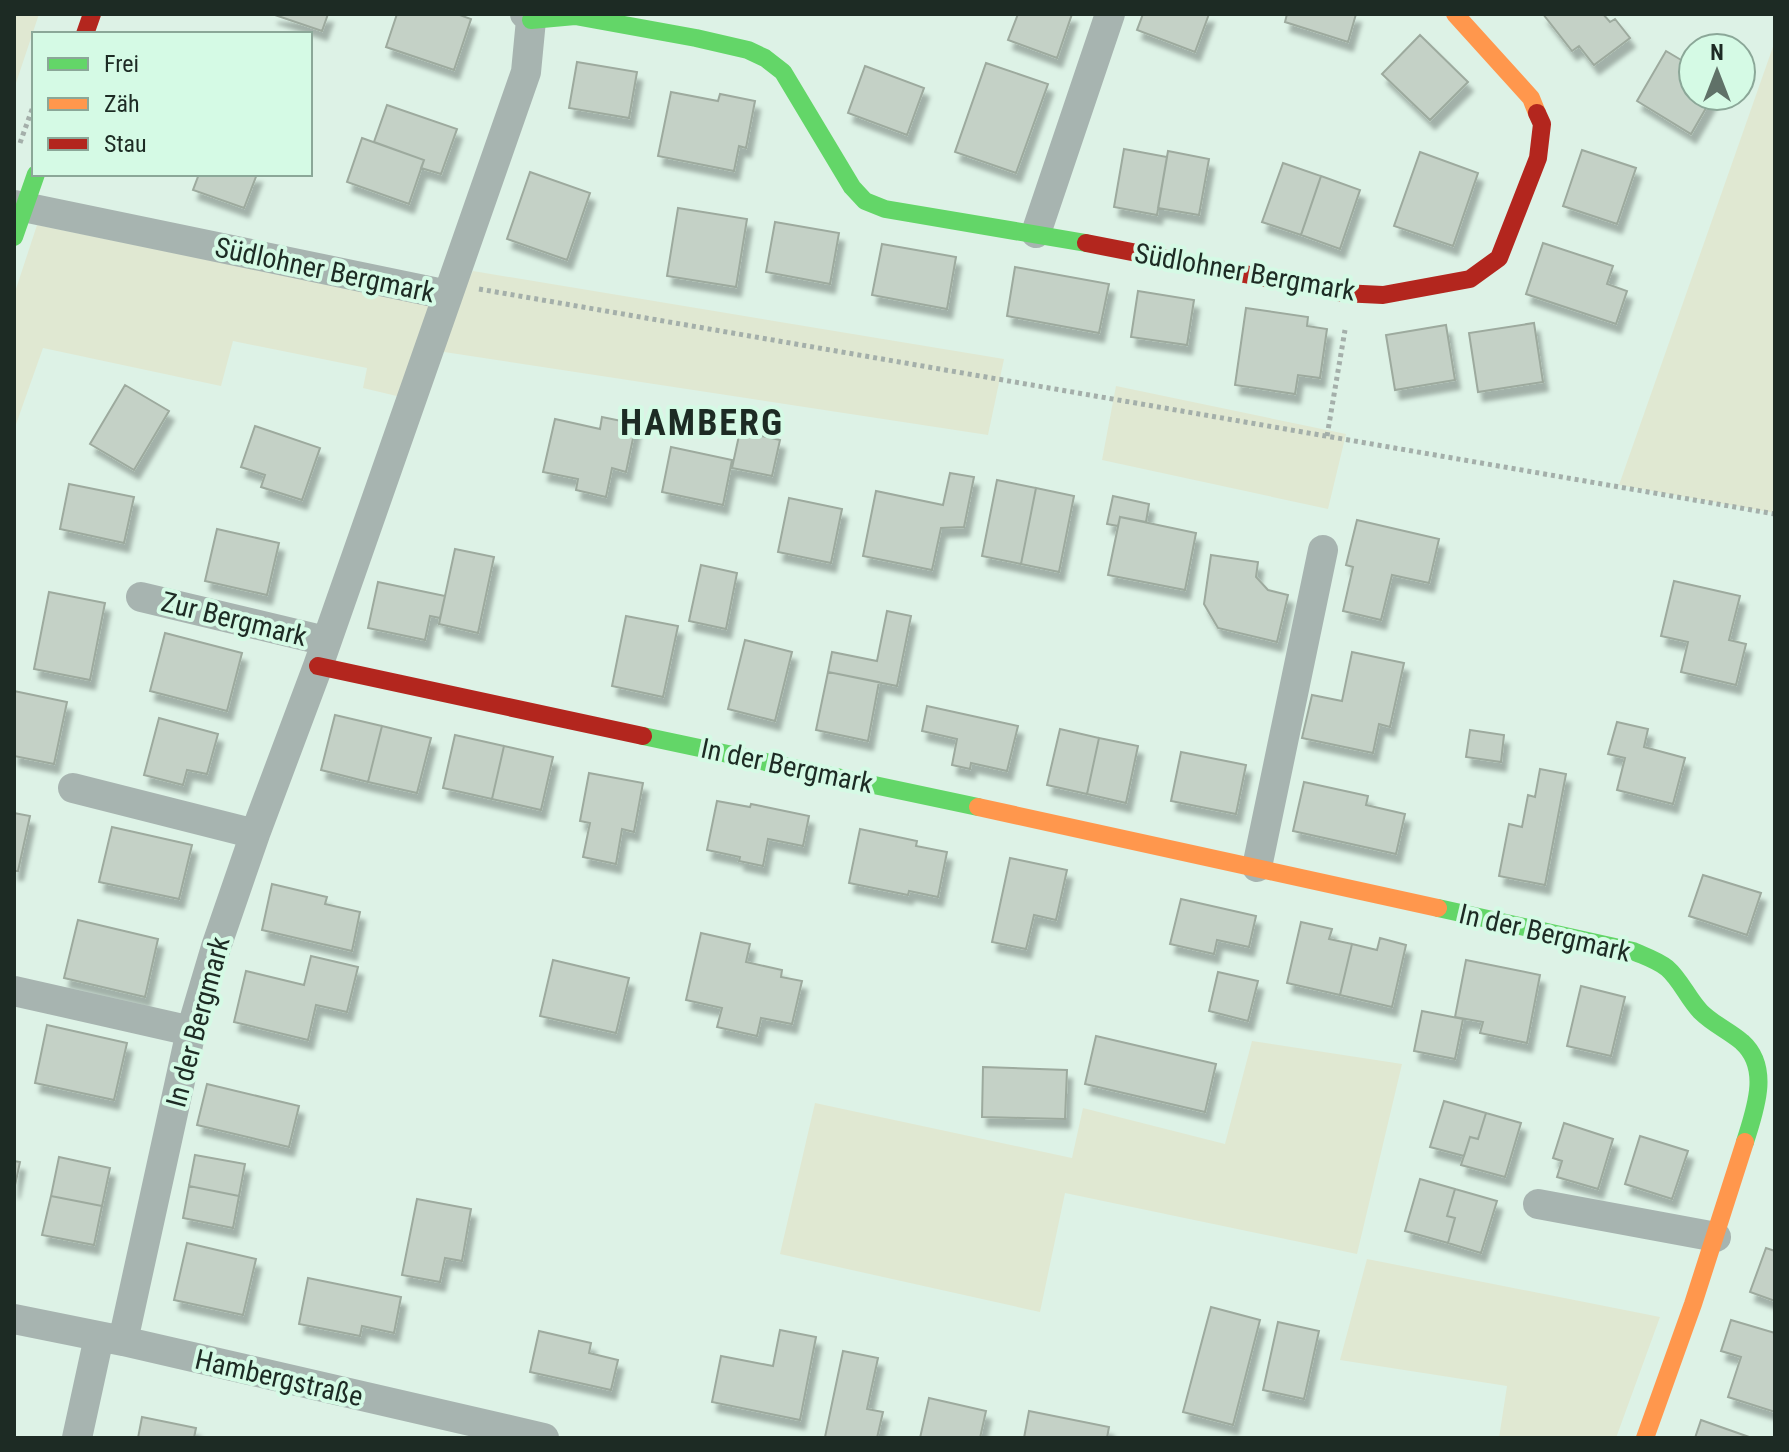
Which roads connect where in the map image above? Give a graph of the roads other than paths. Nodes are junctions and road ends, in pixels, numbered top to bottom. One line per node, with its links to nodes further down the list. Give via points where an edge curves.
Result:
1 (1110, 14): 7 (street)
2 (1455, 14): 7 (street, Südlohner Bergmark, via 1531,98 1542,124 1538,158 1499,258 1470,279 1383,295 1351,293)
3 (528, 17): 4 (street, Südlohner Bergmark); 9 (street, Südlohner Bergmark, via 526,72)
4 (700, 26): 7 (street, Südlohner Bergmark, via 783,72 865,201 885,209)
5 (35, 176): 6 (street)
6 (19, 206): 8 (street); 9 (street, Südlohner Bergmark)
7 (1036, 233)
8 (14, 237)
9 (450, 290): 12 (street, In der Bergmark)
10 (1323, 550): 15 (street)
11 (141, 597): 12 (street, Zur Bergmark)
12 (322, 654): 14 (street, In der Bergmark); 15 (street, In der Bergmark)
13 (73, 788): 14 (street)
14 (255, 834): 17 (street, In der Bergmark)
15 (1257, 867): 19 (street, In der Bergmark, via 1633,951 1662,964 1701,1013 1748,1047 1757,1065 1752,1115)
16 (14, 991): 17 (street)
17 (191, 1031): 21 (street, In der Bergmark)
18 (1538, 1204): 19 (street)
19 (1716, 1237): 24 (street, In der Bergmark)
20 (14, 1319): 21 (street, Hambergstraße)
21 (111, 1339): 22 (street, In der Bergmark); 23 (street, Hambergstraße)
22 (77, 1438)
23 (544, 1438)
24 (1645, 1438)

